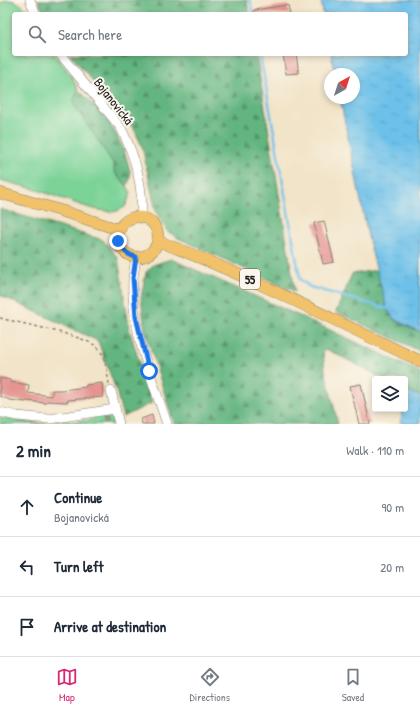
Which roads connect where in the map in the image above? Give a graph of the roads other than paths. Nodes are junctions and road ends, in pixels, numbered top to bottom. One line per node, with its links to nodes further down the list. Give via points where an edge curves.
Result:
1 (30, 0): 2 (street)
2 (35, 12)
3 (62, 56): 5 (street, Bojanovická, via 121,128 128,142 138,171 142,201)
4 (0, 193): 6 (main road)
5 (141, 217): 6 (main road, via 134,217 124,223); 7 (main road, via 156,227)
6 (120, 230): 8 (main road, via 118,241 121,247)
7 (158, 241): 8 (main road, via 151,252); 9 (main road, 55, via 254,281)
8 (136, 257): 14 (street, via 133,278 136,317 149,371)
9 (420, 361)
10 (111, 392): 11 (street)
11 (115, 409): 12 (street, via 49,419); 13 (street)
12 (0, 412)
13 (119, 424)
14 (167, 424)

